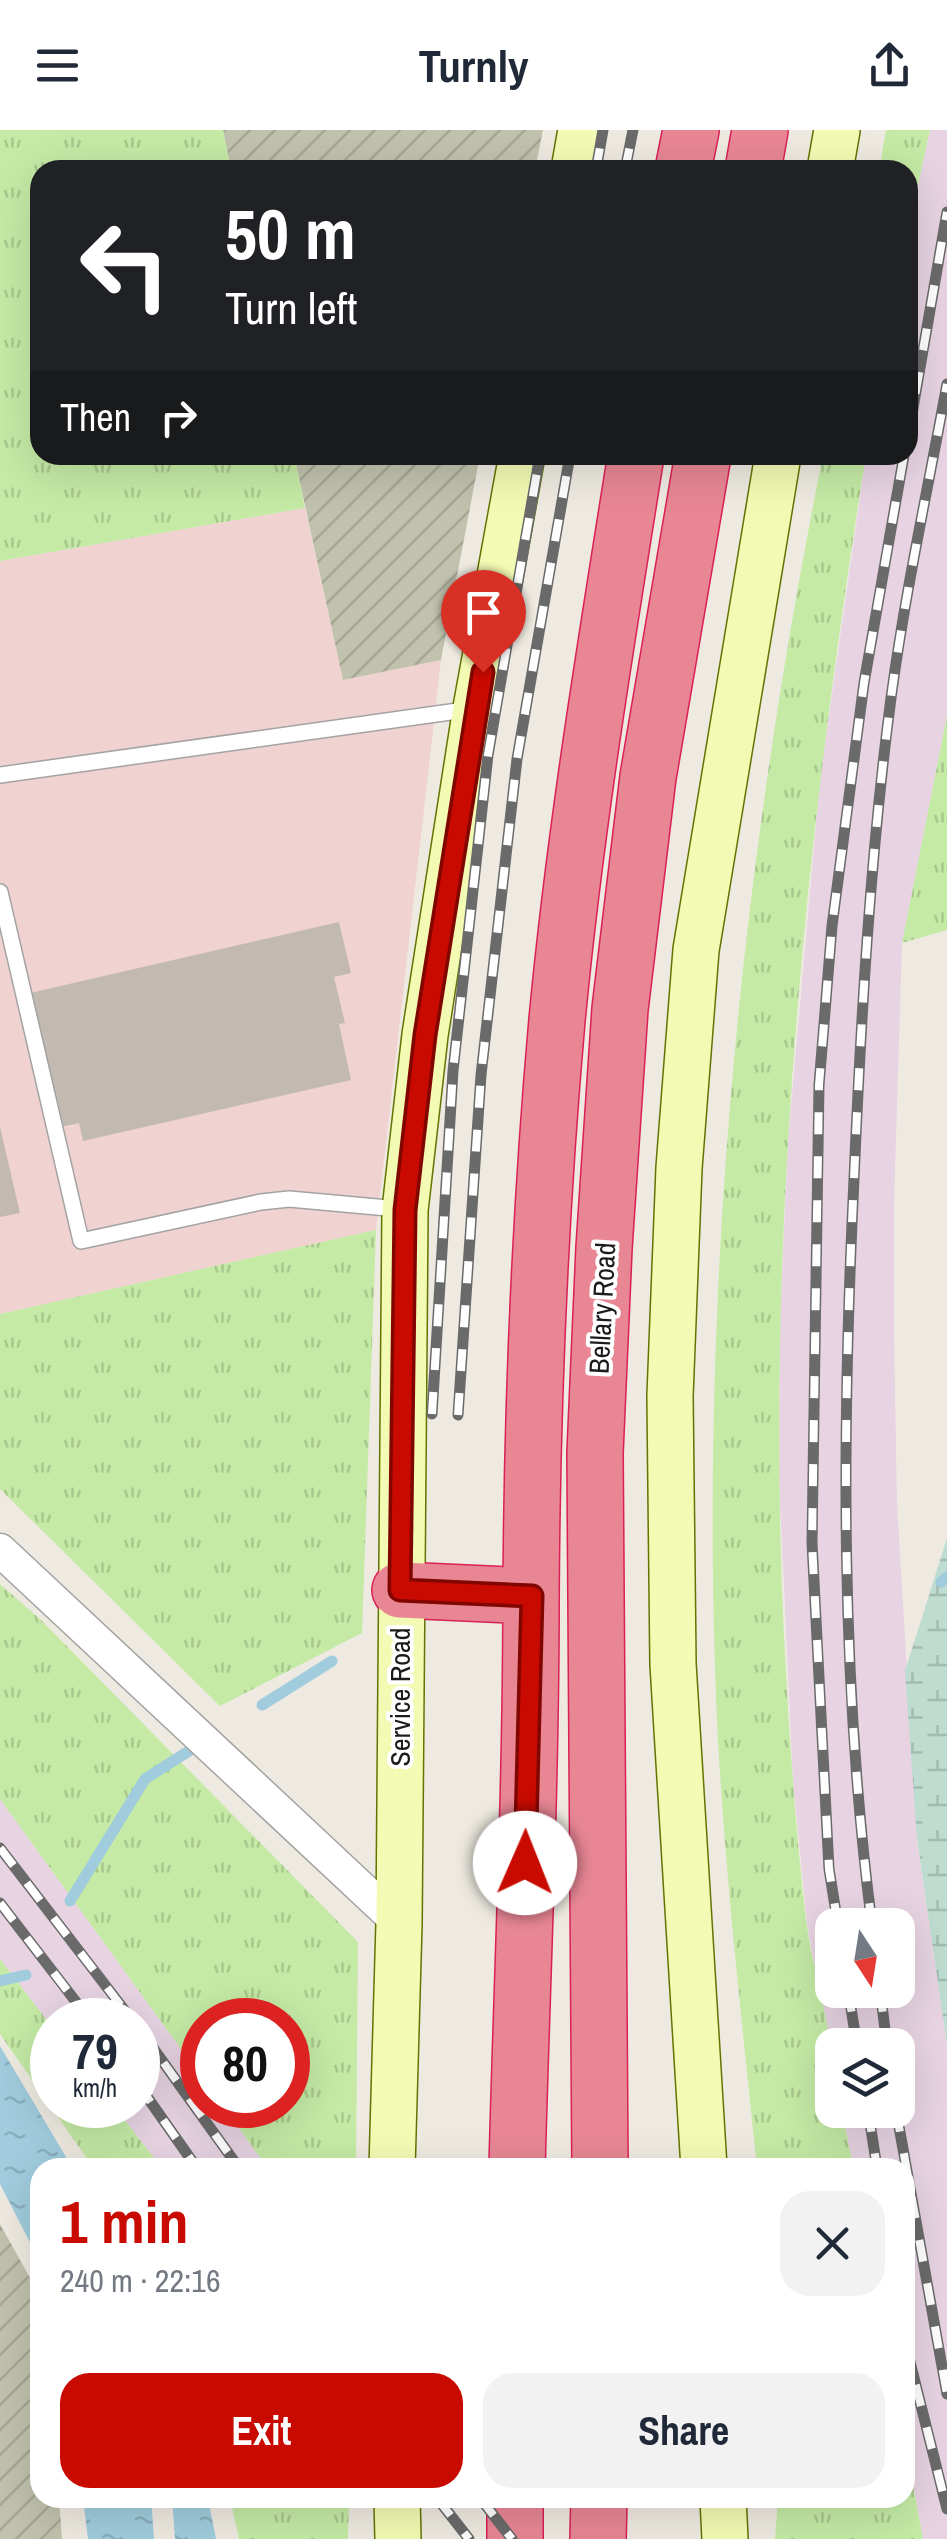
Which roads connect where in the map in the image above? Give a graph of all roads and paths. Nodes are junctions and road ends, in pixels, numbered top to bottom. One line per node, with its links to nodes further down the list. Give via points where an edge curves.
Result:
1 (581, 130): 5 (main road)
2 (690, 130): 6 (highway)
3 (760, 130): 7 (highway)
4 (837, 130): 8 (main road)
5 (576, 160)
6 (685, 160)
7 (755, 160)
8 (832, 160)
9 (520, 465): 13 (main road, Service Road)
10 (634, 465): 19 (highway, via 586,775 558,1020 532,1455)
11 (701, 465): 23 (highway, Bellary Road, via 648,776 620,1010 595,1453)
12 (776, 465): 24 (main road, via 696,950 677,1225 670,1396 673,1664)
13 (476, 708): 14 (lane); 16 (main road, Service Road)
14 (0, 774)
15 (0, 892): 16 (lane, via 81,1240 261,1202)
16 (405, 1210): 18 (main road, Service Road)
17 (0, 1550): 20 (street)
18 (400, 1590): 19 (highway); 20 (main road, Service Road)
19 (531, 1593): 22 (highway)
20 (399, 1924): 21 (main road, Service Road)
21 (392, 2158)
22 (517, 2158)
23 (600, 2158)
24 (703, 2158)
25 (397, 2508): 29 (main road)
26 (515, 2508): 30 (highway)
27 (598, 2508): 31 (highway)
28 (723, 2508): 32 (main road)
29 (398, 2539)
30 (515, 2539)
31 (598, 2539)
32 (725, 2539)

